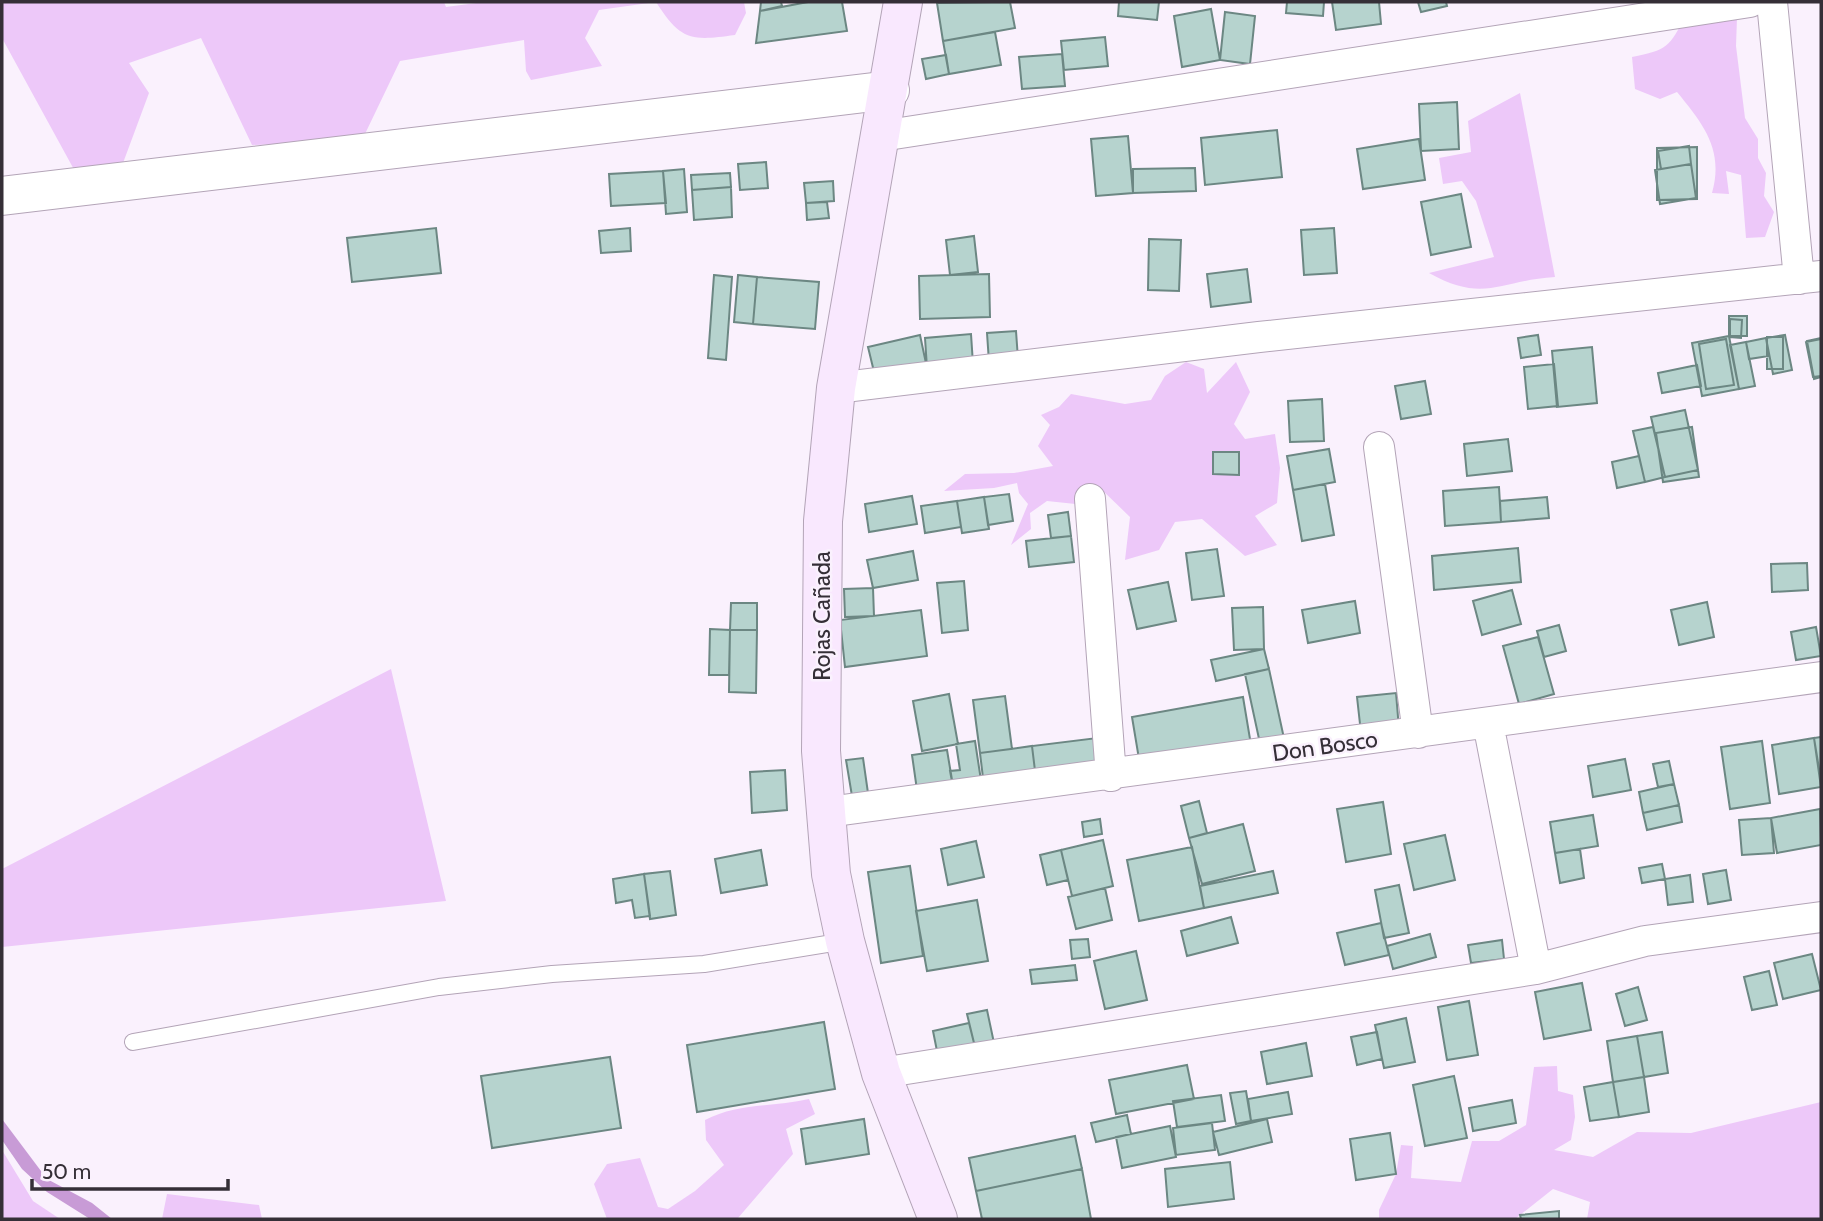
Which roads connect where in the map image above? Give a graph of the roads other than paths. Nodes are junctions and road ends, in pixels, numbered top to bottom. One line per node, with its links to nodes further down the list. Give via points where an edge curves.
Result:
1 (902, 2): 4 (main road, Rojas Cañada)
2 (1750, 2): 5 (street)
3 (1772, 2): 7 (street)
4 (890, 90): 5 (main road, Rojas Cañada); 6 (street)
5 (881, 135): 8 (main road, Rojas Cañada)
6 (2, 196)
7 (1810, 277): 8 (street)
8 (836, 388): 15 (main road, Rojas Cañada, via 823,521 821,751)
9 (1379, 447): 13 (street)
10 (1090, 499): 14 (street)
11 (1821, 677): 12 (street, Don Bosco)
12 (1488, 723): 13 (street, Don Bosco); 18 (street)
13 (1419, 733): 14 (street, Don Bosco)
14 (1111, 776): 15 (street, Don Bosco)
15 (828, 812): 17 (main road, Rojas Cañada, via 831,874)
16 (1821, 917): 18 (street, via 1645,941)
17 (845, 941): 19 (lane, via 704,964 439,987); 20 (main road, Rojas Cañada)
18 (1535, 969): 20 (street)
19 (133, 1042)
20 (881, 1073): 21 (main road, Rojas Cañada)
21 (939, 1219)

